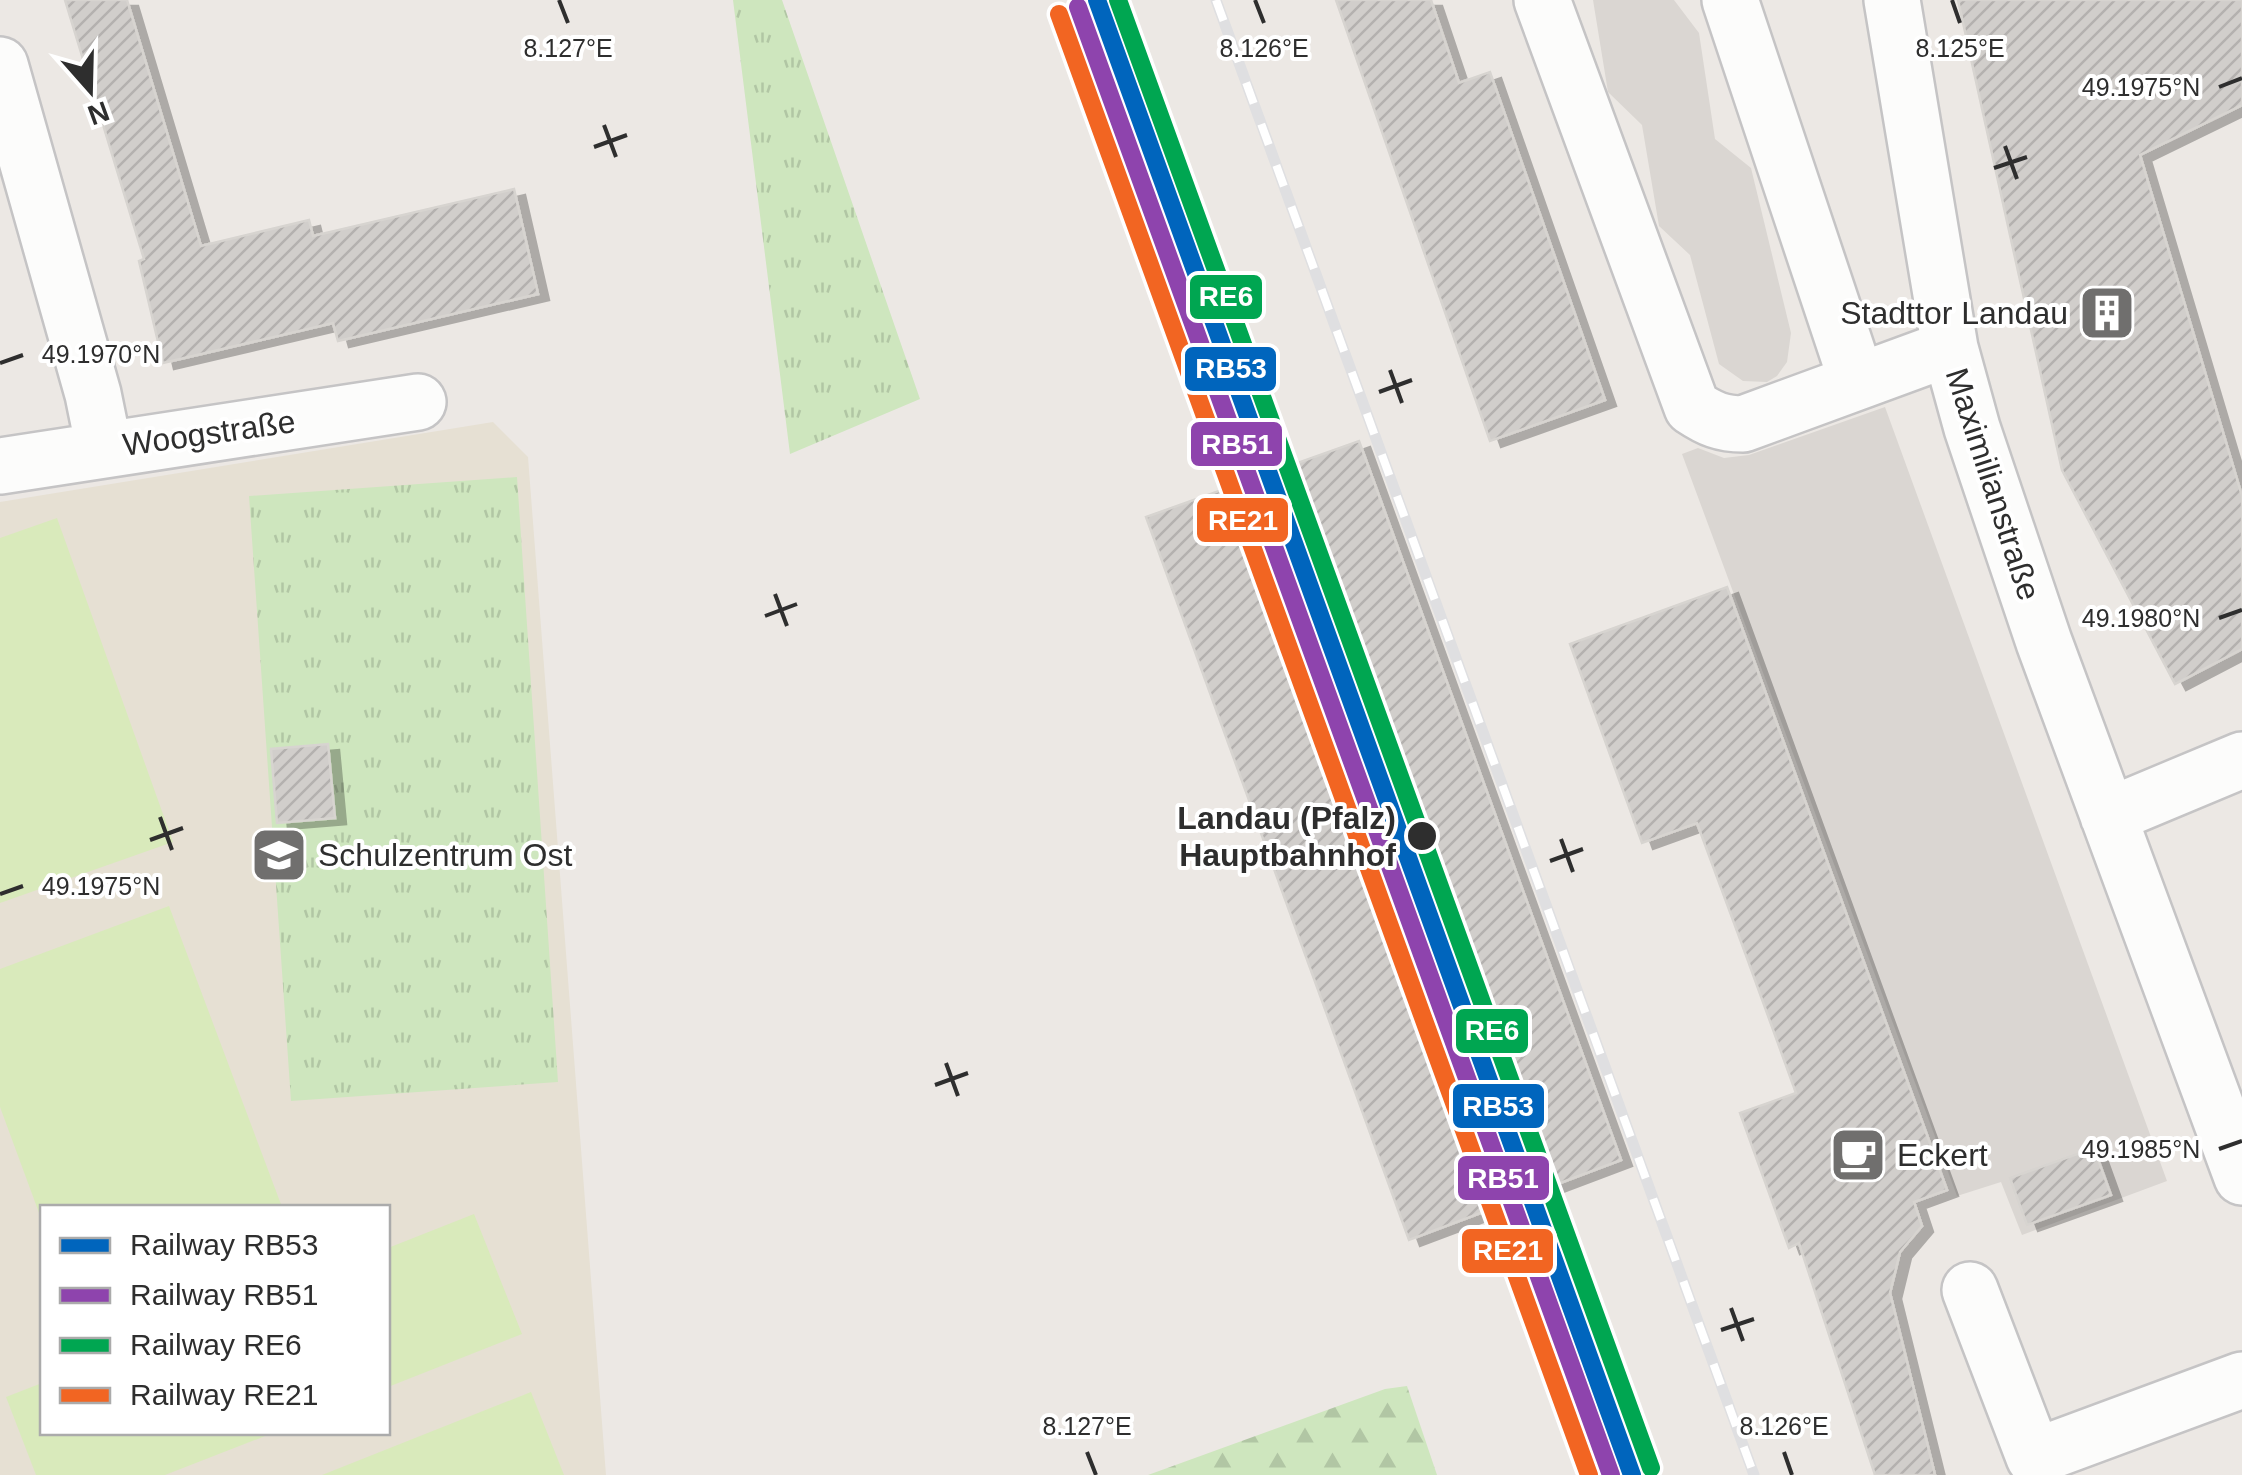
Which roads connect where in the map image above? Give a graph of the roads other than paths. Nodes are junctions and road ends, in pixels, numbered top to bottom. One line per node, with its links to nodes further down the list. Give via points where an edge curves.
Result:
1 (1542, 0): 6 (street, via 1692,407 1711,419 1743,424)
2 (1730, 0): 6 (street)
3 (1892, 0): 5 (street, Maximilianstraße)
4 (0, 65): 8 (street)
5 (1950, 348): 6 (street); 11 (street, Maximilianstraße, via 1993,497)
6 (1857, 381)
7 (418, 402): 8 (street, Woogstraße)
8 (104, 448): 9 (street, Woogstraße)
9 (0, 466)
10 (2242, 760): 11 (street)
11 (2108, 816): 12 (street, Maximilianstraße)
12 (2242, 1176)
13 (1970, 1290): 14 (street, via 2034,1457)
14 (2242, 1380)

